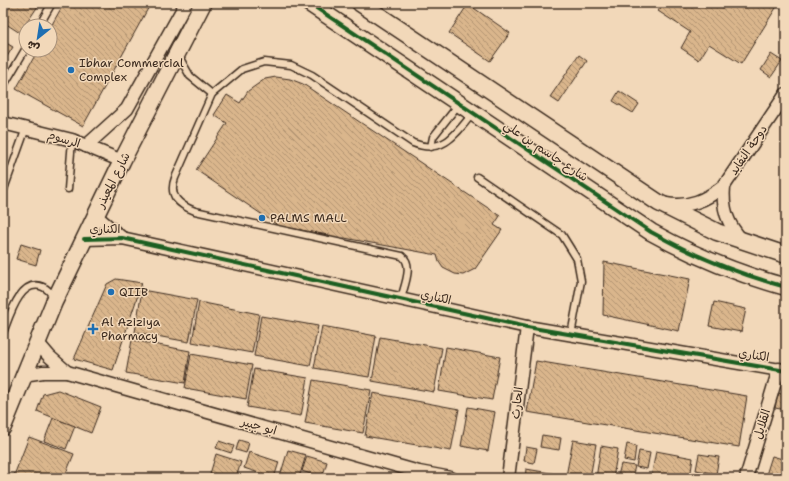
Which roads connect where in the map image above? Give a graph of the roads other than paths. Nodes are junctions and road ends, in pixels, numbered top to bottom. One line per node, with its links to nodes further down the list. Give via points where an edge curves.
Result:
1 (52, 3): 7 (lane)
2 (186, 3): 18 (street, via 127,109)
3 (214, 3): 6 (street)
4 (309, 3): 13 (street, شارع جاسم بن علي)
5 (360, 3): 25 (street, شارع جاسم بن علي)
6 (200, 9): 8 (street, شارع المعيذر)
7 (44, 18)
8 (177, 54): 11 (lane, via 190,76); 20 (street, شارع المعيذر)
9 (20, 58): 10 (lane)
10 (3, 87)
11 (212, 94): 19 (lane, via 242,69 264,62 291,64 312,75 413,143); 32 (lane, via 171,188 175,198 185,207 195,211 402,256 408,266)
12 (786, 94): 22 (street, دوحة النفايد)
13 (458, 104): 14 (street, شارع جاسم بن علي); 19 (lane, via 433,137)
14 (473, 113): 19 (lane, via 453,138 444,144); 31 (street, شارع جاسم بن علي, via 619,212 663,238 723,267)
15 (3, 123): 16 (street, الرسوم)
16 (26, 128): 17 (street, الرسوم); 24 (lane)
17 (72, 140): 18 (street, الرسوم); 23 (lane)
18 (86, 146): 20 (street, الرسوم)
19 (431, 147)
20 (122, 161): 26 (street, شارع المعيذر)
21 (477, 177): 36 (lane, via 562,235 577,259 581,282)
22 (724, 186): 25 (street, دوحة النفايد, via 710,197 694,204 676,206); 29 (street, دوحة النفايد, via 726,216 733,230)
23 (68, 188)
24 (3, 192)
25 (659, 203): 29 (street, شارع جاسم بن علي, via 717,232)
26 (95, 215): 27 (street, الكناري); 28 (street, شارع المعيذر)
27 (122, 238): 28 (street, الكناري); 32 (street, الكناري)
28 (84, 239): 33 (street, شارع المعيذر)
29 (743, 241): 30 (street, شارع جاسم بن علي)
30 (786, 255)
31 (786, 287)
32 (401, 299): 34 (street, الكناري)
33 (54, 302): 35 (lane, via 52,294 40,286 25,289); 37 (street, شارع المعيذر)
34 (527, 327): 36 (street, الكناري); 44 (street, الحارث)
35 (3, 333)
36 (571, 335): 38 (street, الكناري)
37 (37, 342): 39 (street, ابو جبير); 40 (street, شارع المعيذر)
38 (783, 370): 45 (street, القلايل)
39 (67, 372): 40 (street, ابو جبير); 42 (street, ابو جبير)
40 (23, 375): 41 (street, شارع المعيذر)
41 (3, 427)
42 (419, 475): 43 (street, ابو جبير)
43 (451, 478)
44 (508, 478)
45 (746, 478)

